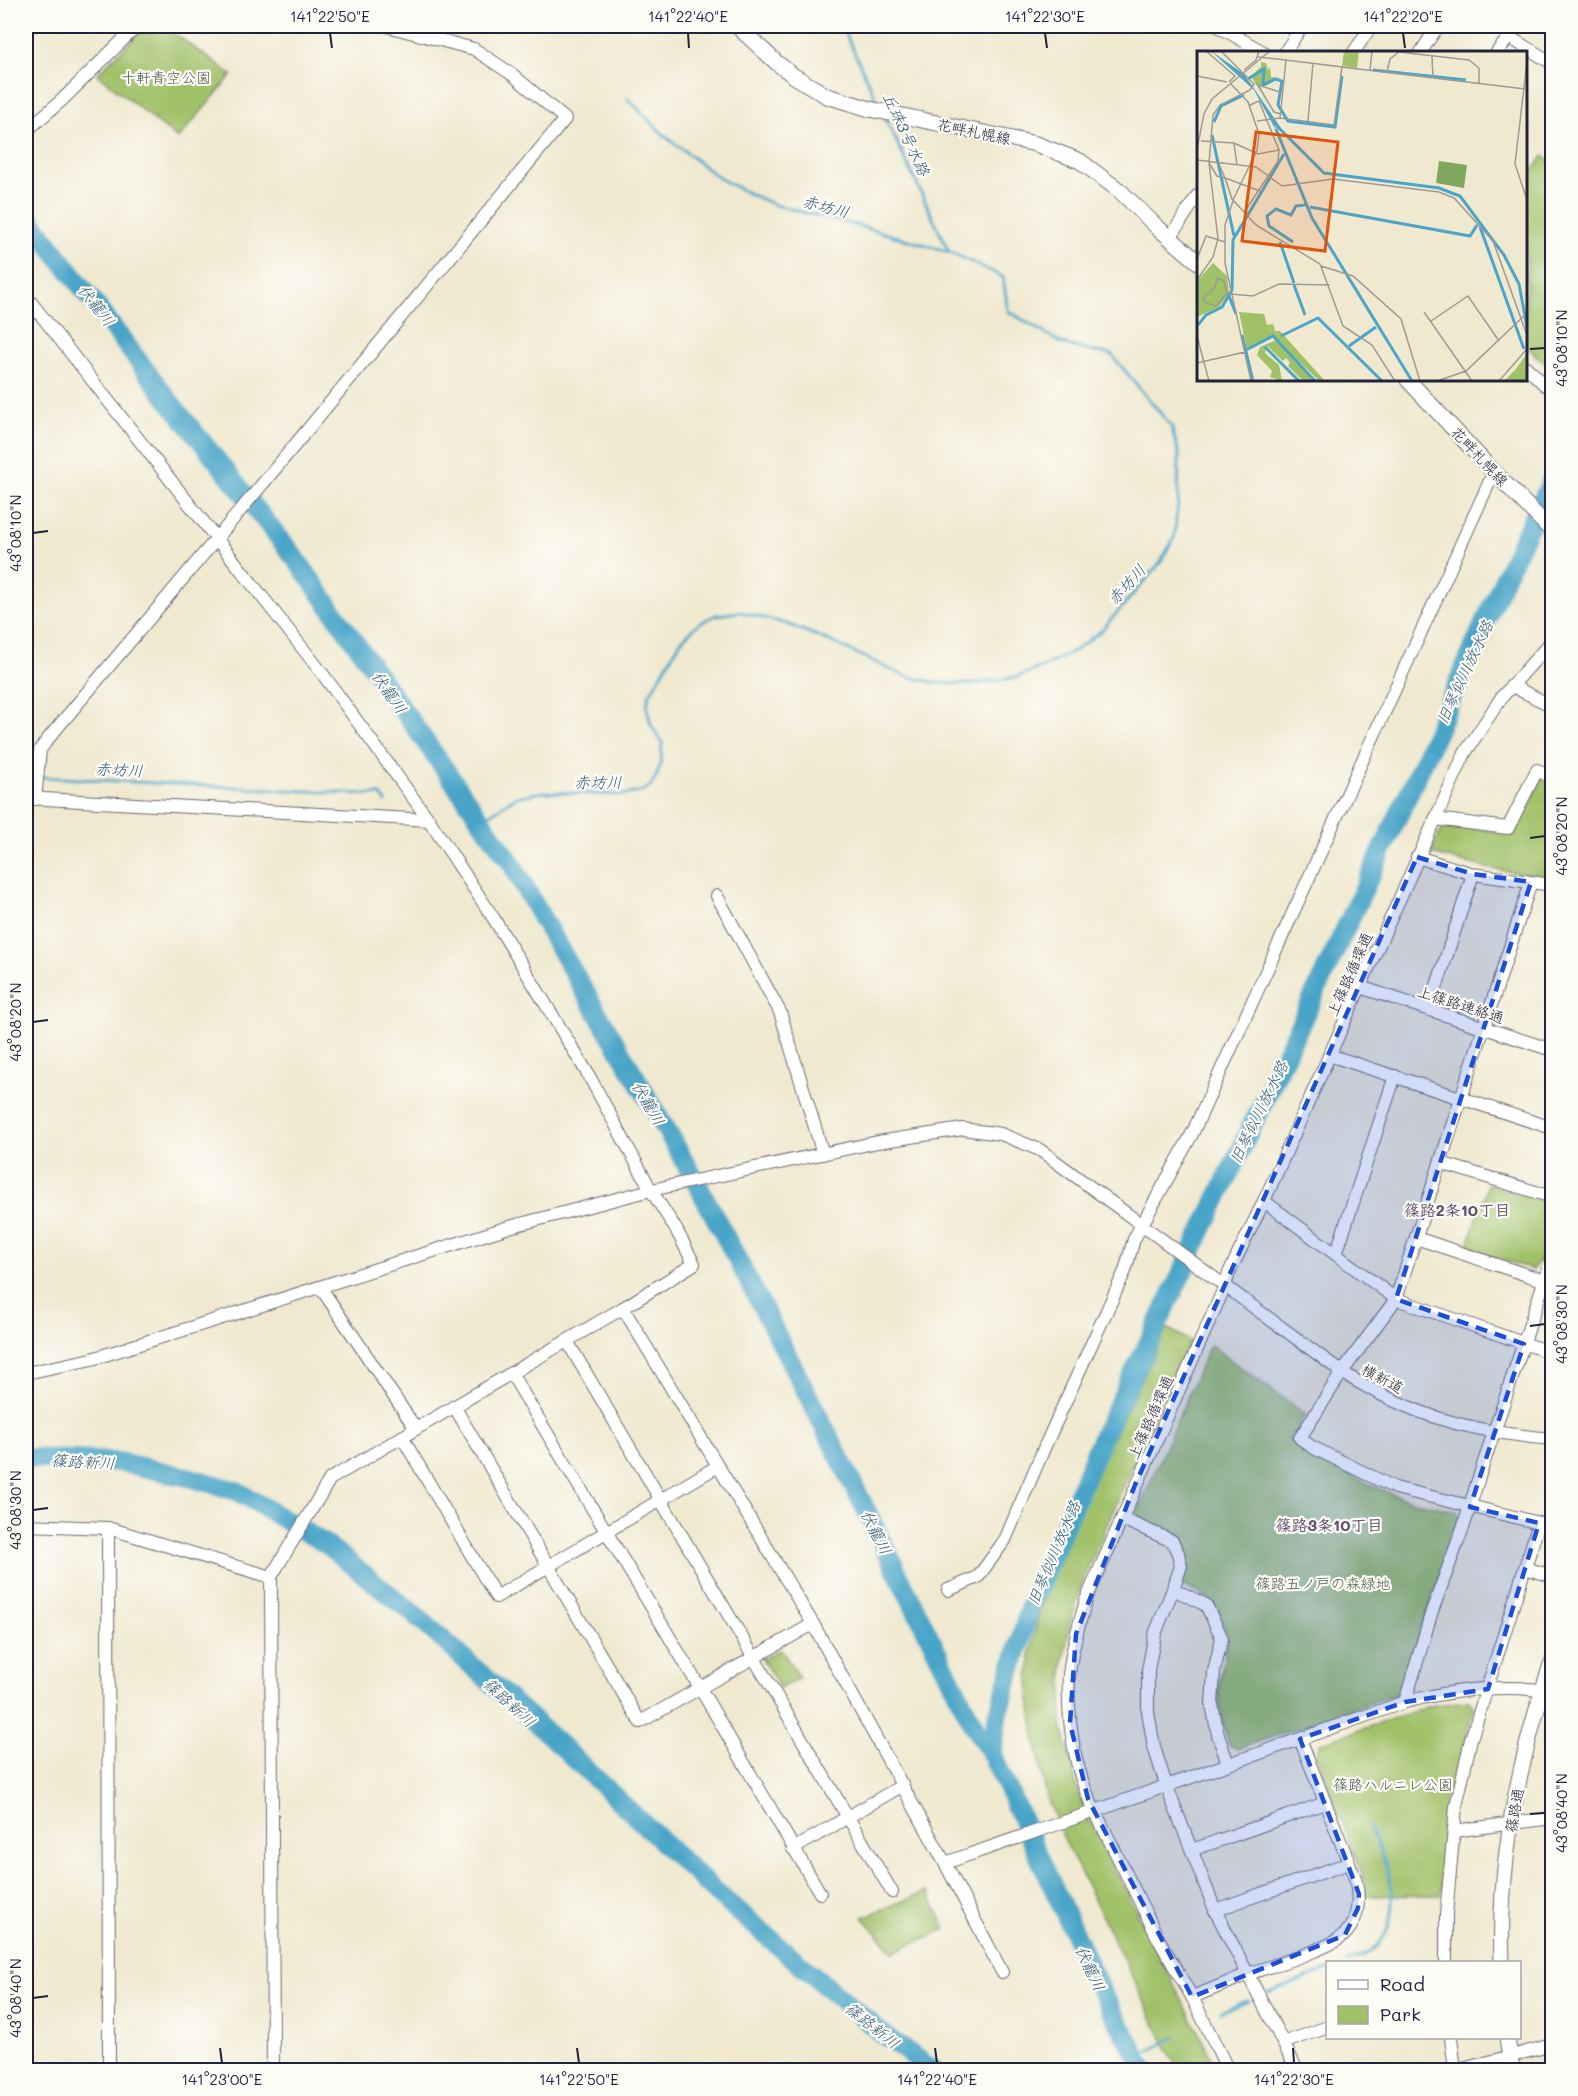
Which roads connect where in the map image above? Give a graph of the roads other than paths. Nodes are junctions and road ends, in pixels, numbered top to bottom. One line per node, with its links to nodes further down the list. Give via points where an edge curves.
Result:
1 (137, 26): 15 (street)
2 (387, 26): 25 (street, via 474,49 513,75 565,119)
3 (737, 26): 17 (main road, 花畔札幌線, via 777,63 827,96 900,116 1036,144 1080,161 1120,191)
4 (1220, 26): 9 (street)
5 (1302, 26): 10 (street)
6 (1371, 26): 11 (street)
7 (1438, 26): 12 (street)
8 (1512, 30): 13 (street); 14 (street)
9 (1261, 51)
10 (1287, 51)
11 (1355, 51)
12 (1422, 51)
13 (1498, 51)
14 (1552, 63)
15 (26, 131)
16 (1197, 197): 17 (street)
17 (1170, 238): 18 (main road, 花畔札幌線)
18 (1197, 261)
19 (26, 296): 25 (street, via 160,468)
20 (1527, 368): 22 (street)
21 (1409, 381): 23 (main road, 花畔札幌線)
22 (1545, 385)
23 (1494, 472): 24 (main road, 花畔札幌線); 51 (street, via 1192,1134)
24 (1551, 529)
25 (220, 533): 30 (street, via 47,740 40,750); 32 (street)
26 (1552, 641): 27 (street, 上篠路循環通)
27 (1512, 686): 28 (street); 31 (street, 上篠路循環通, via 1465,753)
28 (1552, 706)
29 (1552, 777): 31 (street, via 1537,770 1508,828)
30 (30, 799): 32 (street)
31 (1435, 819): 33 (street, 上篠路循環通)
32 (429, 820): 48 (street, via 494,919)
33 (1418, 857): 34 (street); 38 (street, 上篠路循環通)
34 (1473, 873): 35 (street); 39 (street)
35 (1532, 882): 36 (street); 40 (street)
36 (1552, 885)
37 (717, 896): 46 (street, via 780,1012)
38 (1360, 987): 39 (street, 上篠路連絡通); 42 (street, 上篠路循環通)
39 (1429, 1010): 40 (street, 上篠路連絡通)
40 (1485, 1028): 41 (street, 上篠路連絡通); 44 (street)
41 (1552, 1046)
42 (1329, 1055): 43 (street); 50 (street, 上篠路循環通)
43 (1395, 1076): 44 (street); 53 (street)
44 (1462, 1098): 45 (street); 47 (street)
45 (1552, 1128)
46 (823, 1154): 48 (street, 横新道); 51 (street, 横新道, via 963,1129 1000,1134 1040,1149)
47 (1441, 1162): 49 (street); 52 (street)
48 (655, 1189): 57 (street, 横新道, via 509,1227); 59 (street, via 694,1264)
49 (1552, 1197)
50 (1264, 1201): 53 (street); 56 (street, 上篠路循環通)
51 (1143, 1225): 56 (street, 横新道); 83 (street, via 1005,1540 978,1576)
52 (1416, 1238): 55 (street); 58 (street)
53 (1336, 1254): 58 (street)
54 (1552, 1258): 55 (street)
55 (1545, 1281): 61 (street)
56 (1225, 1286): 63 (street, 横新道); 74 (street, 上篠路循環通)
57 (321, 1288): 64 (street, 横新道, via 92,1359); 67 (street)
58 (1396, 1299): 61 (street); 63 (street)
59 (623, 1308): 60 (street); 71 (street)
60 (567, 1341): 65 (street); 72 (street)
61 (1524, 1344): 62 (street); 68 (street)
62 (1552, 1353)
63 (1342, 1372): 68 (street, 横新道, via 1422,1414); 73 (street, via 1300,1438 1395,1488)
64 (26, 1373)
65 (511, 1373): 66 (street); 77 (street)
66 (454, 1406): 67 (street); 78 (street)
67 (416, 1429): 69 (street)
68 (1494, 1432): 70 (street, 横新道); 73 (street)
69 (402, 1437): 78 (street, via 496,1597); 81 (street, via 330,1479)
70 (1552, 1439)
71 (718, 1466): 72 (street); 84 (street)
72 (662, 1499): 77 (street); 85 (street)
73 (1470, 1507): 79 (street, via 1539,1523); 90 (street, via 1432,1611)
74 (1122, 1519): 82 (street, via 1172,1541 1181,1566); 96 (street, 上篠路循環通, via 1086,1600 1069,1676 1070,1723 1077,1761)
75 (26, 1525): 76 (street)
76 (108, 1528): 81 (street); 119 (street)
77 (606, 1531): 78 (street); 87 (street)
78 (550, 1566): 87 (street, via 640,1722)
79 (1525, 1568): 80 (street); 88 (street)
80 (1552, 1576)
81 (271, 1577): 120 (street)
82 (1173, 1589): 92 (street, via 1206,1605 1222,1638 1212,1704); 94 (street, via 1155,1634 1148,1670 1148,1712)
83 (948, 1590)
84 (813, 1624): 85 (street); 93 (street)
85 (754, 1657): 87 (street); 97 (street)
86 (1552, 1662): 89 (main road, 篠路通)
87 (700, 1688): 101 (street)
88 (1488, 1689): 89 (street); 90 (street); 100 (street, via 1471,1740)
89 (1548, 1691): 99 (main road, 篠路通, via 1524,1756)
90 (1405, 1702): 91 (street)
91 (1300, 1739): 92 (street); 95 (street)
92 (1228, 1764): 94 (street)
93 (903, 1785): 97 (street); 103 (street)
94 (1166, 1785): 96 (street); 102 (street)
95 (1325, 1803): 102 (street); 104 (street)
96 (1095, 1810): 103 (street); 112 (street, 上篠路循環通, via 1158,1938)
97 (848, 1816): 101 (street); 105 (street)
98 (1552, 1818): 99 (street)
99 (1511, 1823): 100 (street); 109 (main road, 篠路通)
100 (1454, 1832): 108 (street)
101 (793, 1849): 106 (street)
102 (1192, 1850): 107 (street)
103 (945, 1863): 110 (street)
104 (1349, 1863): 107 (street); 111 (street, via 1359,1894 1358,1908 1345,1935 1329,1945)
105 (892, 1892)
106 (820, 1893)
107 (1215, 1910): 111 (street)
108 (1446, 1961)
109 (1502, 1961)
110 (1002, 1972)
111 (1248, 1974): 112 (street); 116 (street)
112 (1192, 1997): 121 (street, 上篠路循環通)
113 (1326, 2028): 116 (street)
114 (1451, 2039): 123 (street)
115 (1507, 2039): 118 (main road)
116 (1283, 2043): 122 (street)
117 (1552, 2045): 118 (street)
118 (1511, 2064): 124 (street)
119 (110, 2070)
120 (273, 2070)
121 (1228, 2070)
122 (1297, 2070)
123 (1455, 2070)
124 (1459, 2070)

